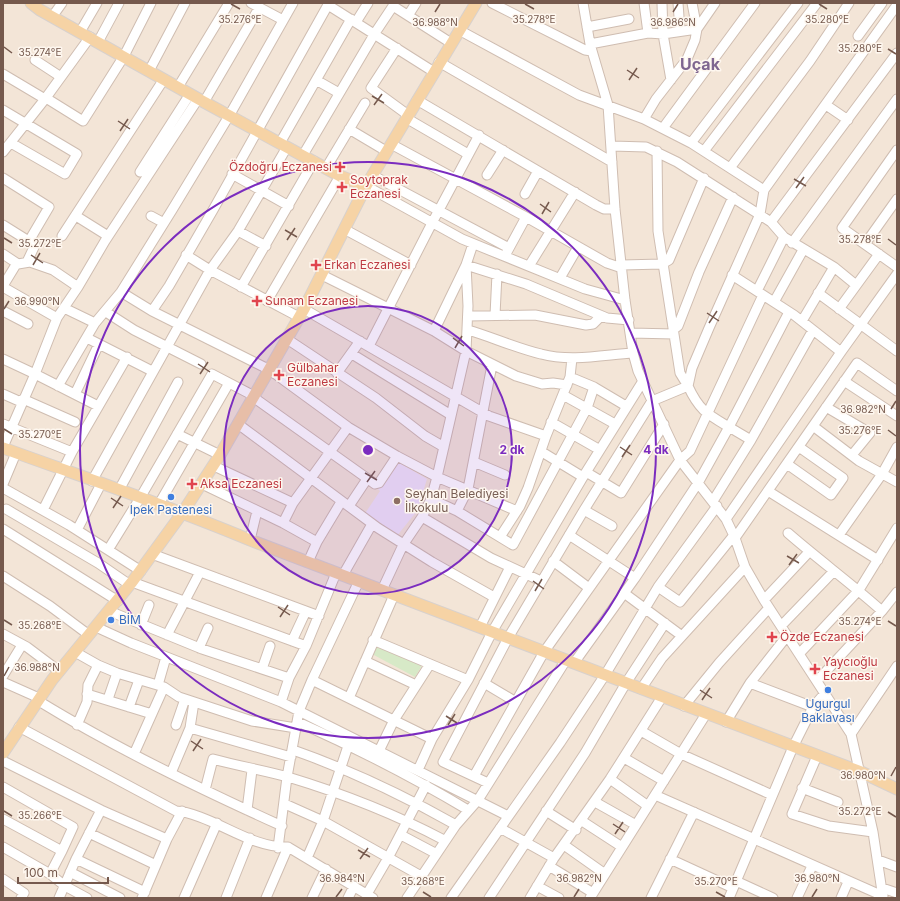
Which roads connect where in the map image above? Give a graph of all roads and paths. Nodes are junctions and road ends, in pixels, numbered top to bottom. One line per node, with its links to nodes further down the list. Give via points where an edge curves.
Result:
1 (62, 3): 28 (street)
2 (97, 3): 40 (street)
3 (119, 3): 40 (street)
4 (151, 3): 45 (street)
5 (185, 3): 48 (street)
6 (229, 3): 54 (street)
7 (293, 3): 30 (street)
8 (368, 3): 31 (street)
9 (416, 3): 27 (street)
10 (476, 3): 34 (main road)
11 (492, 3): 42 (street, via 585,50)
12 (583, 3): 32 (street)
13 (644, 3): 36 (street)
14 (662, 3): 38 (street)
15 (678, 3): 35 (street)
16 (692, 3): 33 (street)
17 (715, 3): 33 (street)
18 (756, 3): 69 (street)
19 (798, 3): 73 (street)
20 (817, 3): 81 (street)
21 (849, 3): 87 (street, via 810,61)
22 (882, 3): 39 (street)
23 (329, 4): 31 (street); 71 (street)
24 (38, 5): 28 (main road)
25 (255, 5): 30 (street); 56 (street)
26 (897, 5): 62 (street)
27 (409, 14): 37 (street, via 393,6); 41 (street)
28 (52, 17): 40 (main road)
29 (629, 19): 32 (street)
30 (283, 20): 64 (street)
31 (354, 20): 37 (street); 52 (street)
32 (587, 27): 42 (street)
33 (696, 29): 35 (street); 53 (street, via 696,40 687,59)
34 (459, 30): 41 (main road); 61 (street, via 578,95)
35 (680, 31): 38 (street)
36 (648, 32): 38 (street); 42 (street)
37 (374, 33): 43 (street); 55 (street)
38 (663, 34): 53 (street)
39 (858, 36)
40 (90, 37): 45 (main road); 50 (street)
41 (451, 43): 47 (main road)
42 (591, 47): 61 (street)
43 (397, 48): 47 (street); 65 (street, via 371,88)
44 (897, 53): 67 (street)
45 (124, 56): 48 (main road); 57 (street, via 83,121)
46 (35, 60): 50 (street)
47 (436, 67): 59 (main road); 85 (street)
48 (149, 71): 51 (main road)
49 (3, 74): 57 (street)
50 (61, 77): 57 (street)
51 (164, 79): 54 (main road); 108 (street)
52 (316, 80): 55 (street); 74 (street)
53 (671, 80): 66 (street)
54 (178, 87): 56 (main road)
55 (339, 93): 83 (street)
56 (197, 98): 64 (main road); 89 (street); 119 (street)
57 (46, 99): 68 (street)
58 (897, 99): 120 (street)
59 (417, 100): 65 (main road); 72 (street)
60 (365, 103): 70 (street)
61 (608, 104): 66 (street); 75 (street)
62 (826, 105): 67 (street); 98 (street)
63 (3, 110): 68 (street)
64 (229, 116): 71 (main road); 112 (street)
65 (407, 117): 77 (main road); 82 (street)
66 (644, 119): 69 (street)
67 (848, 120): 111 (street)
68 (26, 123): 76 (street); 76 (street, via 77,154 65,174)
69 (663, 128): 73 (street)
70 (349, 129): 77 (street); 86 (street)
71 (256, 130): 74 (main road); 90 (street)
72 (479, 135): 78 (street); 82 (street)
73 (691, 143): 81 (street)
74 (283, 145): 83 (main road); 99 (street)
75 (612, 146): 80 (street, via 646,147); 85 (street)
76 (5, 148)
77 (388, 148): 91 (main road); 96 (street)
78 (504, 150): 88 (street); 93 (street)
79 (897, 150): 123 (street, via 842,228)
80 (657, 151): 95 (street); 135 (street, via 658,231)
81 (704, 151): 87 (street)
82 (468, 154): 96 (street)
83 (303, 155): 84 (main road)
84 (314, 162): 86 (main road); 104 (street)
85 (612, 162): 105 (street)
86 (326, 168): 92 (main road)
87 (730, 168): 98 (street)
88 (538, 171): 100 (street); 101 (street)
89 (140, 172)
90 (232, 174): 99 (street); 130 (street)
91 (372, 175): 97 (main road); 106 (street)
92 (340, 176): 97 (main road); 154 (street)
93 (487, 176)
94 (3, 178): 121 (street, via 49,207)
95 (704, 178): 102 (street); 135 (street, via 669,260)
96 (455, 179): 106 (street); 110 (street)
97 (366, 186): 113 (street); 115 (main road)
98 (764, 190): 107 (street)
99 (261, 191): 104 (street); 117 (street)
100 (575, 192): 105 (street, via 600,207); 116 (street)
101 (525, 194)
102 (733, 197): 107 (street); 178 (street)
103 (897, 200): 123 (street)
104 (289, 206): 124 (street)
105 (615, 209): 138 (street)
106 (438, 211): 113 (street); 126 (street)
107 (760, 214): 111 (street); 145 (street)
108 (76, 216): 118 (street); 119 (street)
109 (151, 216): 112 (street)
110 (526, 217): 116 (street); 126 (street)
111 (772, 222): 120 (street)
112 (164, 223): 151 (street)
113 (432, 223): 122 (street); 136 (street)
114 (3, 225): 121 (street)
115 (344, 229): 136 (street); 144 (main road)
116 (550, 230): 125 (street); 137 (street)
117 (238, 231): 124 (street); 141 (street)
118 (62, 236)
119 (108, 236): 149 (street)
120 (788, 240): 127 (street); 152 (street)
121 (29, 241): 132 (street, via 35,245)
122 (474, 244): 131 (street); 134 (street)
123 (865, 244): 129 (street)
124 (266, 246): 150 (street)
125 (578, 247): 138 (street, via 607,263); 146 (street)
126 (509, 248): 131 (street)
127 (803, 250): 139 (street); 156 (street)
128 (3, 254): 133 (street)
129 (879, 254): 140 (street); 147 (street)
130 (186, 255): 141 (street); 162 (street)
131 (504, 257): 137 (street)
132 (27, 262): 133 (street); 149 (street, via 53,270)
133 (17, 263): 148 (street)
134 (466, 264): 142 (street); 166 (street); 177 (street)
135 (662, 264): 138 (street); 178 (street)
136 (411, 265): 158 (street)
137 (529, 266): 146 (street)
138 (622, 266): 155 (street)
139 (834, 267): 147 (street); 153 (street)
140 (897, 267)
141 (210, 270): 150 (street); 173 (street)
142 (497, 274): 165 (street); 167 (street)
143 (897, 274): 174 (street)
144 (322, 275): 158 (street); 164 (main road)
145 (732, 275): 152 (street); 206 (street, via 692,368)
146 (560, 278): 155 (street, via 585,289)
147 (856, 285): 159 (street)
148 (3, 287): 168 (street)
149 (78, 287): 157 (street)
150 (242, 287): 154 (street)
151 (121, 292): 161 (street); 162 (street)
152 (760, 293): 156 (street); 221 (street)
153 (818, 293): 159 (street); 170 (street)
154 (267, 300): 164 (street)
155 (625, 300): 169 (street)
156 (774, 302): 163 (street)
157 (64, 308): 168 (street); 171 (street)
158 (389, 309): 177 (street); 185 (street)
159 (839, 309): 174 (street)
160 (3, 311): 172 (street)
161 (106, 312): 171 (street); 184 (street, via 134,330)
162 (152, 312): 173 (street)
163 (789, 312): 170 (street); 232 (street)
164 (301, 313): 181 (main road); 182 (street)
165 (495, 315): 166 (street); 167 (street, via 535,314 586,325 593,324)
166 (468, 316): 175 (street)
167 (601, 316): 169 (street)
168 (57, 318): 199 (street)
169 (629, 320): 179 (street)
170 (802, 321): 176 (street)
171 (95, 323): 180 (street)
172 (28, 324)
173 (179, 324): 184 (street); 196 (street)
174 (860, 325): 187 (street); 188 (street)
175 (468, 330): 186 (street); 192 (street, via 541,354)
176 (813, 330): 188 (street); 236 (street)
177 (434, 332): 186 (street)
178 (674, 332): 179 (street); 206 (street, via 680,373)
179 (631, 333): 189 (street)
180 (87, 338): 183 (street); 205 (street)
181 (287, 339): 196 (main road); 198 (street)
182 (360, 341): 185 (street); 190 (street)
183 (99, 344): 191 (street); 210 (street)
184 (167, 345): 194 (street); 197 (street)
185 (369, 346): 213 (street)
186 (466, 351): 195 (street); 213 (street)
187 (897, 351)
188 (841, 352): 286 (street)
189 (633, 353): 192 (street); 201 (street)
190 (352, 354): 198 (street); 222 (street)
191 (127, 357): 197 (street); 216 (street)
192 (572, 358): 200 (street)
193 (3, 359): 199 (street)
194 (201, 364)
195 (492, 365): 200 (street, via 542,384); 220 (street)
196 (270, 370): 212 (main road); 231 (street)
197 (152, 372): 262 (street)
198 (337, 373): 238 (street, via 376,398 425,436)
199 (35, 374): 205 (street); 214 (street)
200 (569, 381): 207 (street); 211 (street)
201 (642, 381): 215 (street); 217 (street)
202 (844, 381): 208 (street, via 857,363); 218 (street); 223 (street)
203 (178, 382): 270 (street)
204 (229, 383): 212 (street); 233 (street, via 212,374); 237 (street)
205 (58, 386): 210 (street)
206 (688, 386): 215 (street); 221 (street, via 695,402)
207 (594, 387): 217 (street); 219 (street)
208 (897, 391)
209 (3, 394): 214 (street)
210 (75, 394): 216 (street)
211 (563, 395): 219 (street); 225 (street)
212 (253, 397): 226 (main road); 244 (street)
213 (456, 399): 220 (street); 222 (street)
214 (22, 400): 224 (street); 229 (street)
215 (652, 401): 228 (street); 264 (street)
216 (98, 406): 243 (street)
217 (626, 406): 227 (street)
218 (826, 407): 230 (street); 248 (street, via 870,433)
219 (587, 408): 227 (street); 234 (street)
220 (483, 412): 235 (street); 251 (street)
221 (707, 414): 232 (street); 250 (street, via 690,451)
222 (452, 415): 238 (street)
223 (897, 416)
224 (75, 422)
225 (551, 422): 234 (street); 235 (street)
226 (238, 424): 247 (main road); 260 (street)
227 (615, 424): 242 (street)
228 (664, 424): 250 (street); 264 (street, via 622,493)
229 (7, 426): 239 (street); 243 (street)
230 (813, 426): 240 (street); 248 (street)
231 (348, 427): 244 (street); 249 (street)
232 (729, 427): 236 (street); 265 (street)
233 (177, 434): 237 (street); 272 (street)
234 (573, 434): 242 (street); 252 (street)
235 (546, 436): 245 (street)
236 (751, 440): 275 (street)
237 (195, 443): 247 (street); 276 (street)
238 (444, 446): 259 (street)
239 (3, 447): 246 (main road)
240 (798, 447): 253 (street); 253 (street, via 843,478 830,495)
241 (897, 447): 256 (street)
242 (600, 450): 258 (street)
243 (72, 452): 255 (street)
244 (331, 452): 260 (street); 261 (street)
245 (542, 452): 252 (street); 283 (street)
246 (16, 453): 255 (main road); 266 (street)
247 (220, 455): 254 (main road)
248 (852, 455): 256 (street)
249 (397, 456): 259 (street); 261 (street, via 379,483 375,484)
250 (680, 460): 265 (street); 306 (street)
251 (474, 462): 257 (street); 269 (street)
252 (557, 462): 258 (street); 296 (street, via 513,545)
253 (787, 464): 271 (street)
254 (214, 466): 267 (main road); 274 (street)
255 (63, 470): 262 (main road); 279 (street)
256 (882, 474): 263 (street); 295 (street)
257 (505, 475)
258 (584, 475): 264 (street); 313 (street)
259 (437, 477): 269 (street); 273 (street)
260 (312, 479): 274 (street); 277 (street)
261 (367, 479): 277 (street)
262 (96, 482): 270 (main road); 292 (street)
263 (897, 482)
264 (602, 483): 280 (street)
265 (698, 483): 275 (street); 316 (street)
266 (3, 484)
267 (202, 484): 281 (street); 284 (main road)
268 (3, 488): 279 (street)
269 (468, 489): 282 (street); 283 (street)
270 (119, 490): 272 (main road)
271 (768, 491): 295 (street); 297 (street)
272 (140, 498): 276 (main road); 301 (street)
273 (431, 498): 282 (street); 285 (street)
274 (293, 503): 287 (street)
275 (715, 503): 286 (street); 320 (street)
276 (159, 504): 284 (main road)
277 (345, 504): 288 (street); 299 (street)
278 (6, 509): 319 (street)
279 (43, 510): 292 (street)
280 (584, 510): 289 (street); 294 (street)
281 (257, 511): 287 (street); 298 (street)
282 (457, 511): 296 (street)
283 (517, 511): 296 (street)
284 (183, 512): 298 (main road); 303 (main road)
285 (422, 517): 300 (street); 309 (street)
286 (726, 519): 297 (street)
287 (283, 523): 299 (street)
288 (372, 524): 300 (street); 314 (street)
289 (612, 526)
290 (897, 528): 304 (street)
291 (3, 529): 329 (street)
292 (77, 530): 301 (street)
293 (788, 533): 302 (street)
294 (569, 535): 305 (street); 306 (street)
295 (839, 535): 304 (street)
296 (500, 537)
297 (735, 537): 308 (street); 320 (street, via 680,602)
298 (250, 540): 307 (main road)
299 (317, 542): 307 (street)
300 (403, 545): 322 (street); 327 (street)
301 (108, 550): 310 (street)
302 (809, 552): 311 (street); 328 (street)
303 (152, 554): 310 (main road); 312 (street)
304 (878, 560): 323 (street)
305 (553, 561): 318 (street); 321 (street)
306 (608, 561): 316 (street); 321 (street)
307 (308, 562): 314 (main road)
308 (745, 567): 328 (street); 347 (street)
309 (510, 568): 313 (street); 327 (street)
310 (140, 571): 319 (main road)
311 (834, 571): 323 (street); 340 (street)
312 (200, 572): 330 (street); 335 (street)
313 (525, 573): 318 (street); 344 (street)
314 (340, 574): 317 (main road); 337 (street)
315 (3, 576): 343 (street)
316 (635, 578): 325 (street)
317 (359, 581): 322 (main road); 372 (street)
318 (541, 581): 349 (street)
319 (131, 584): 329 (main road); 330 (street)
320 (658, 587): 332 (street)
321 (588, 588): 357 (street)
322 (382, 590): 326 (main road)
323 (859, 590): 336 (street); 358 (street)
324 (897, 592): 336 (street)
325 (624, 593): 332 (street); 361 (street)
326 (394, 595): 341 (main road); 350 (street)
327 (494, 597): 341 (street)
328 (764, 600): 333 (street)
329 (118, 601): 334 (main road)
330 (184, 601): 346 (street); 351 (street)
331 (149, 605): 339 (street)
332 (643, 608): 338 (street); 368 (street)
333 (768, 609): 340 (street); 392 (street)
334 (109, 611): 339 (street); 343 (main road)
335 (306, 611): 337 (street); 351 (street)
336 (882, 611): 374 (street)
337 (319, 616): 354 (street)
338 (665, 623): 347 (street); 377 (street)
339 (141, 625): 346 (street)
340 (781, 626): 348 (street)
341 (480, 627): 344 (main road)
342 (208, 628): 355 (street)
343 (93, 631): 356 (main road); 359 (street)
344 (492, 632): 349 (main road); 373 (street)
345 (3, 634): 352 (street)
346 (168, 635): 355 (street)
347 (682, 636): 381 (street, via 662,658)
348 (787, 636): 358 (street); 378 (street)
349 (508, 638): 357 (main road); 376 (street)
350 (373, 640): 360 (street); 362 (street)
351 (292, 641): 354 (street)
352 (22, 644): 366 (street); 369 (street)
353 (270, 646): 365 (street)
354 (306, 646): 370 (street)
355 (199, 648): 365 (street)
356 (75, 652): 363 (street); 366 (main road)
357 (544, 652): 361 (main road); 390 (street)
358 (799, 654): 374 (street)
359 (166, 657): 380 (street); 389 (street)
360 (365, 661): 379 (street); 385 (street)
361 (570, 661): 368 (main road); 426 (street)
362 (430, 664): 373 (street); 379 (street)
363 (98, 665): 367 (street); 383 (street, via 88,685)
364 (897, 666): 405 (street)
365 (262, 669): 370 (street)
366 (59, 671): 386 (main road)
367 (117, 673): 371 (street); 387 (street)
368 (605, 675): 377 (main road); 447 (street)
369 (3, 676)
370 (289, 678): 389 (street)
371 (139, 680): 380 (street); 391 (street)
372 (312, 680): 385 (street); 394 (street)
373 (468, 680): 406 (street)
374 (817, 681): 382 (street)
375 (3, 682): 386 (street)
376 (484, 683): 390 (street); 422 (street, via 443,762)
377 (626, 683): 381 (main road); 445 (street, via 585,753)
378 (750, 683): 393 (street); 398 (street)
379 (416, 685): 397 (street)
380 (161, 686): 388 (street); 395 (street)
381 (641, 689): 384 (main road)
382 (825, 693): 393 (street); 405 (street)
383 (87, 694): 387 (street); 400 (street, via 87,702)
384 (662, 697): 392 (main road); 404 (street)
385 (349, 698): 397 (street)
386 (38, 699): 400 (street); 402 (main road)
387 (108, 699): 391 (street)
388 (189, 700): 399 (street); 401 (street, via 252,721); 403 (street)
389 (280, 702): 394 (street)
390 (516, 702): 422 (street)
391 (129, 706): 395 (street)
392 (684, 706): 396 (main road)
393 (814, 707): 408 (street)
394 (299, 711): 401 (street); 407 (street)
395 (152, 714): 411 (street)
396 (706, 714): 398 (main road); 413 (street)
397 (394, 720): 406 (street); 409 (street)
398 (726, 722): 408 (main road)
399 (176, 724)
400 (77, 725): 411 (street)
401 (297, 725): 407 (street); 412 (street)
402 (19, 727): 410 (main road); 444 (street, via 176,811)
403 (190, 728): 412 (street); 421 (street)
404 (641, 731): 413 (street); 415 (street)
405 (850, 734): 420 (street)
406 (432, 739): 419 (street)
407 (350, 741): 409 (street); 417 (street); 427 (street)
408 (793, 747): 414 (main road); 434 (street)
409 (380, 751): 419 (street)
410 (3, 753)
411 (134, 754): 421 (street)
412 (292, 754): 417 (street); 423 (street)
413 (681, 754): 425 (street); 434 (street)
414 (817, 756): 420 (main road); 429 (street)
415 (624, 758): 424 (street); 425 (street)
416 (3, 761): 441 (street)
417 (342, 768): 432 (street); 438 (street)
418 (252, 770): 423 (street); 431 (street, via 213,759); 442 (street)
419 (418, 770): 435 (street)
420 (860, 772): 430 (main road); 458 (street)
421 (171, 773): 431 (street)
422 (474, 776): 426 (street)
423 (287, 777): 432 (street); 439 (street)
424 (610, 779): 436 (street); 440 (street)
425 (664, 781): 433 (street)
426 (488, 783): 435 (street)
427 (426, 785): 438 (street); 443 (street)
428 (3, 788): 470 (street, via 73,827)
429 (802, 788): 437 (street); 458 (street, via 792,814 829,826)
430 (897, 789)
431 (205, 790): 442 (street)
432 (332, 792): 449 (street); 450 (street)
433 (655, 795): 440 (street); 446 (street)
434 (772, 795): 462 (street)
435 (478, 800): 443 (street); 447 (street)
436 (595, 802): 451 (street); 454 (street)
437 (838, 802)
438 (417, 803): 450 (street); 453 (street)
439 (285, 804): 449 (street); 455 (street)
440 (648, 806): 454 (street)
441 (101, 810): 459 (street); 463 (street)
442 (247, 810): 455 (street)
443 (468, 810): 453 (street)
444 (182, 811): 452 (street); 463 (street)
445 (546, 811): 457 (street); 465 (street)
446 (694, 812): 462 (street); 476 (street)
447 (508, 816): 456 (street)
448 (3, 819): 470 (street)
449 (323, 821): 472 (street); 473 (street)
450 (408, 821): 460 (street); 464 (street)
451 (582, 821): 457 (street); 469 (street)
452 (217, 823): 461 (street); 502 (street)
453 (456, 825): 464 (street)
454 (636, 825): 469 (street)
455 (282, 826): 468 (street)
456 (500, 828): 465 (street); 508 (street)
457 (576, 830): 466 (street)
458 (874, 832): 477 (street)
459 (89, 833): 475 (street); 478 (street)
460 (401, 835): 471 (street); 473 (street)
461 (250, 838): 468 (street); 503 (street)
462 (754, 838): 480 (street); 489 (street)
463 (167, 839): 478 (street)
464 (444, 840): 471 (street)
465 (525, 842): 474 (street); 509 (street)
466 (564, 845): 474 (street); 485 (street)
467 (3, 847): 484 (street)
468 (283, 847): 472 (street); 504 (street)
469 (622, 847): 485 (street)
470 (62, 851): 484 (street)
471 (435, 853): 486 (street)
472 (308, 858): 482 (street)
473 (388, 858): 486 (street); 496 (street)
474 (554, 858): 479 (street)
475 (76, 859): 483 (street); 495 (street)
476 (670, 859): 489 (street); 512 (street)
477 (878, 860): 481 (street); 494 (street)
478 (156, 865): 495 (street)
479 (549, 866): 492 (street); 497 (street)
480 (812, 866): 488 (street); 515 (street)
481 (897, 867)
482 (326, 869): 491 (street); 505 (street)
483 (70, 872): 490 (street); 501 (street)
484 (50, 874): 490 (street)
485 (605, 874): 497 (street)
486 (421, 876): 507 (street)
487 (3, 879): 498 (street, via 24,893)
488 (848, 882): 494 (street); 516 (street)
489 (734, 884): 513 (street); 514 (street)
490 (65, 886): 499 (street); 500 (street)
491 (354, 886): 496 (street); 506 (street)
492 (537, 886): 510 (street); 511 (street)
493 (897, 893): 494 (street)
494 (882, 894)
495 (144, 895)
496 (370, 896)
497 (591, 896)
498 (21, 898)
499 (60, 898)
500 (87, 898)
501 (120, 898)
502 (184, 898)
503 (226, 898)
504 (266, 898)
505 (312, 898)
506 (348, 898)
507 (407, 898)
508 (451, 898)
509 (489, 898)
510 (530, 898)
511 (559, 898)
512 (652, 898)
513 (729, 898)
514 (773, 898)
515 (797, 898)
516 (841, 898)

